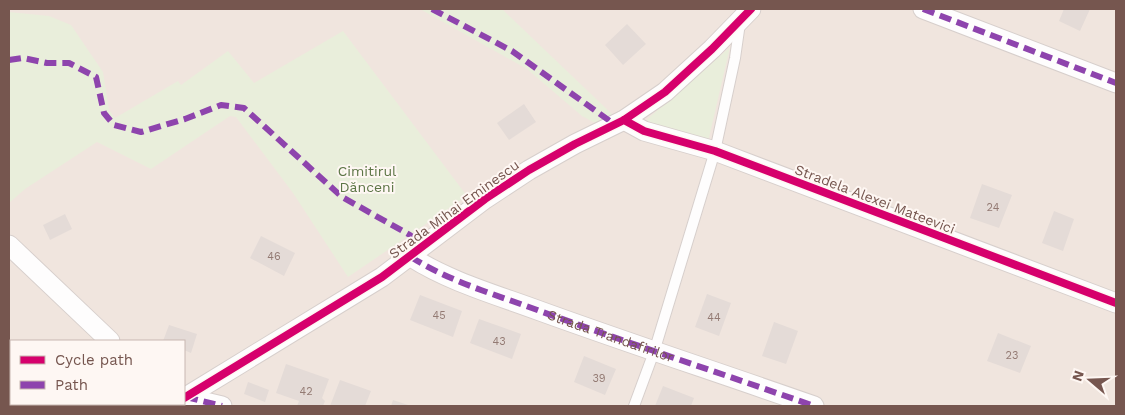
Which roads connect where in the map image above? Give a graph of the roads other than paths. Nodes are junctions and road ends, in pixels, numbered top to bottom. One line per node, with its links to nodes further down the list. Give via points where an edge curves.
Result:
1 (923, 9): 3 (street)
2 (746, 15): 4 (street, Strada Mihai Eminescu, via 665,92); 5 (lane)
3 (1116, 83)
4 (624, 120): 5 (street, Stradela Alexei Mateevici, via 644,131); 7 (street, Strada Mihai Eminescu, via 529,170 485,199)
5 (715, 151): 8 (street, Stradela Alexei Mateevici); 10 (lane)
6 (9, 245): 9 (street)
7 (411, 257): 10 (street, Strada Trandafirilor, via 444,276); 11 (street, Strada Mihai Eminescu, via 382,278)
8 (1116, 303)
9 (109, 340)
10 (654, 352): 14 (lane); 15 (street, Strada Trandafirilor)
11 (185, 397)
12 (185, 401): 13 (street)
13 (222, 406)
14 (634, 406)
15 (814, 406)

